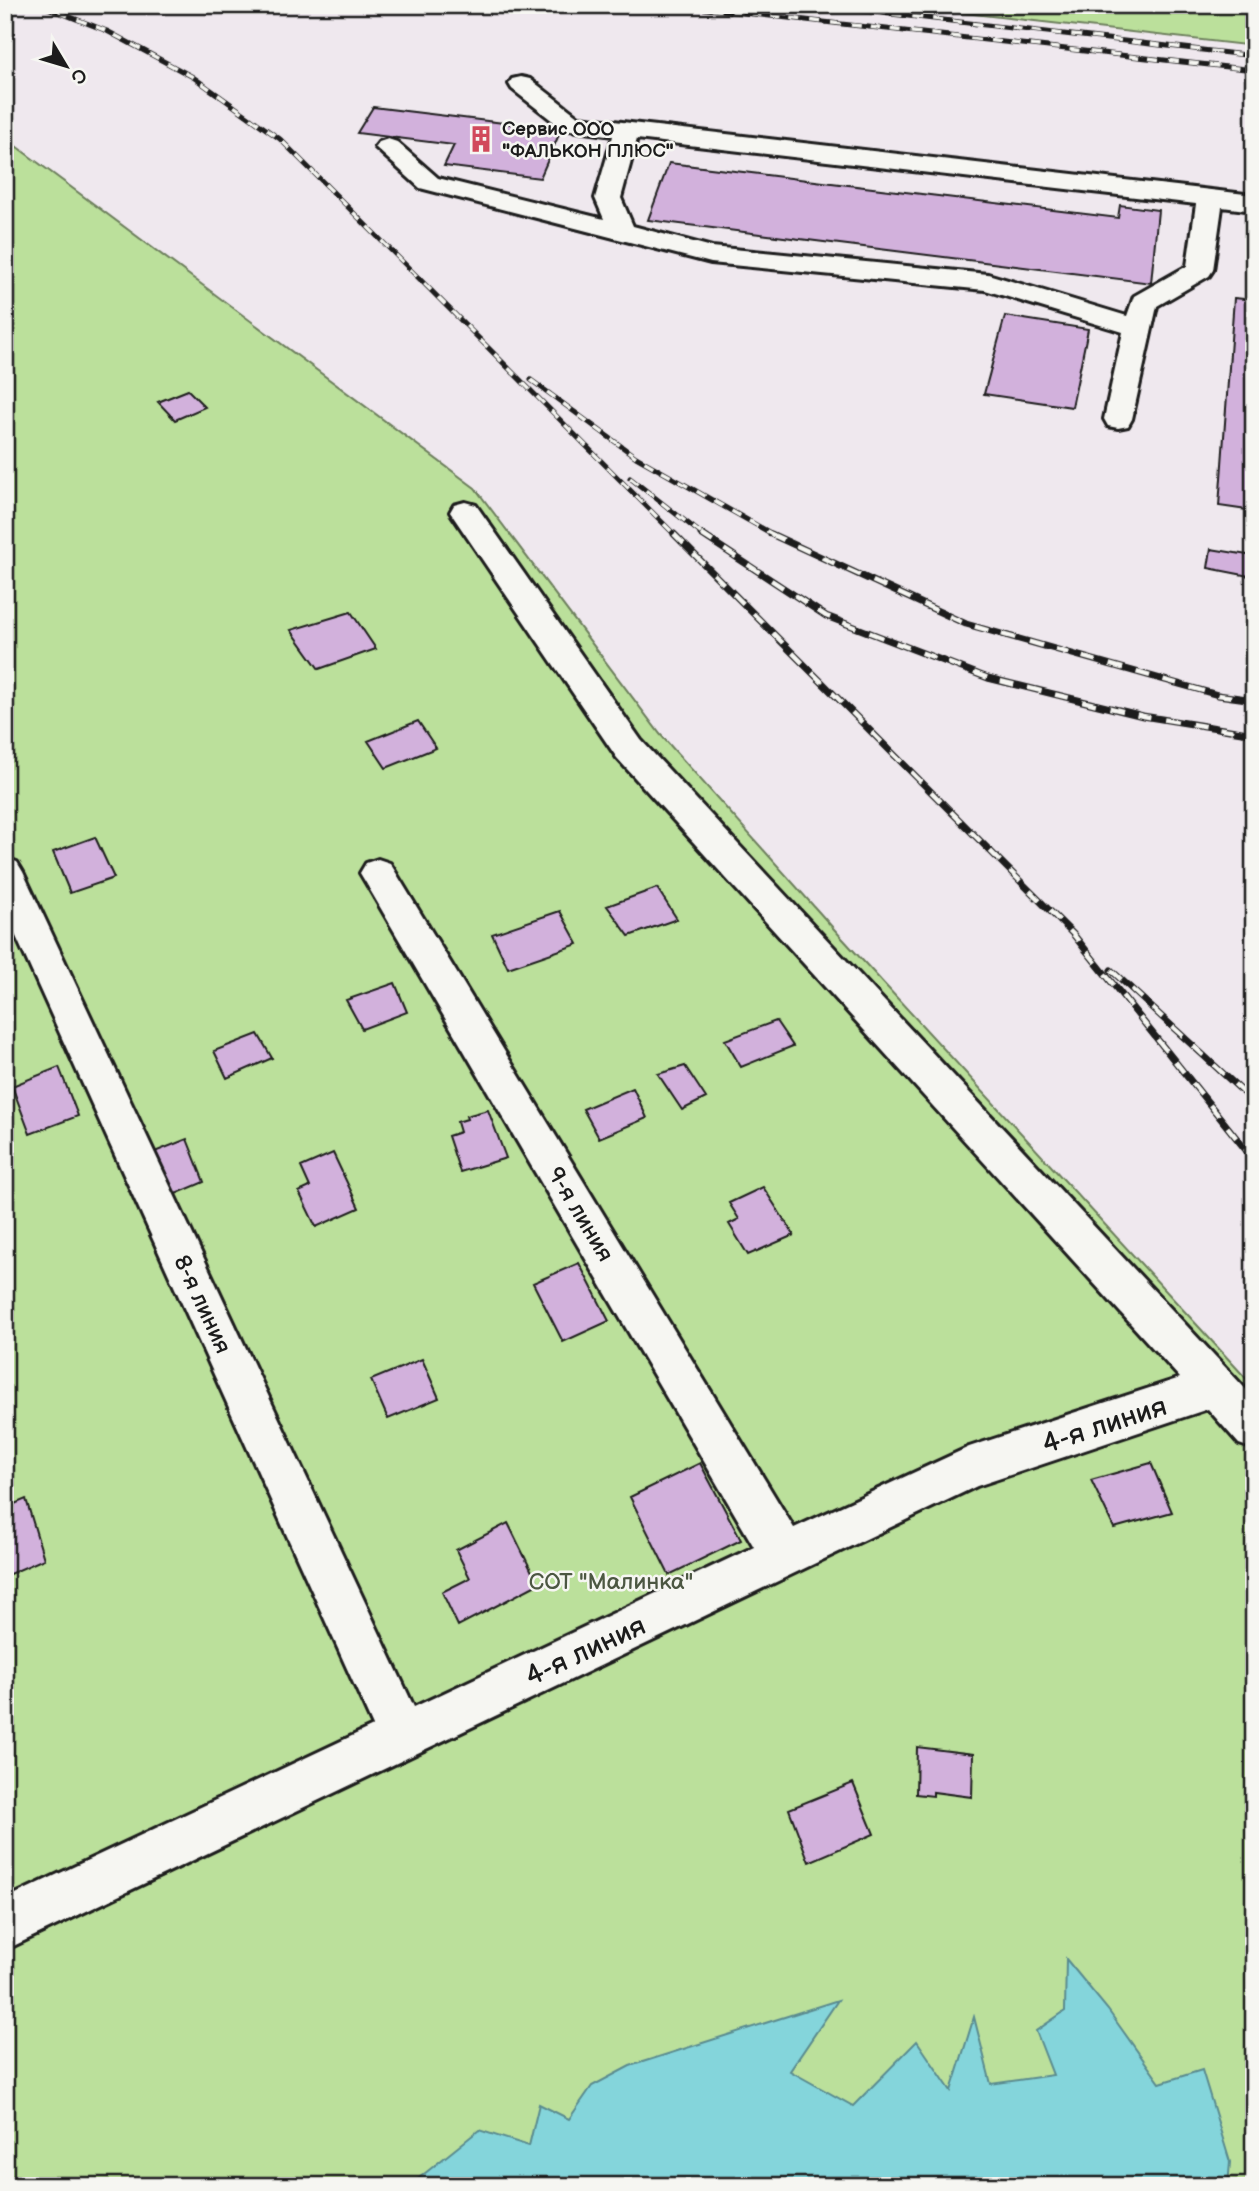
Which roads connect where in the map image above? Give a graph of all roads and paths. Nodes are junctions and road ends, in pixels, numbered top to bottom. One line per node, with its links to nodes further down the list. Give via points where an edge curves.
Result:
1 (521, 84): 2 (lane, via 572,124)
2 (627, 131): 4 (lane); 6 (lane, via 608,198)
3 (388, 147): 6 (lane, via 429,183)
4 (1210, 198): 5 (lane); 7 (lane, via 1200,270 1144,302)
5 (1254, 203)
6 (622, 231): 7 (lane, via 711,255 988,282)
7 (1138, 328): 8 (lane)
8 (1118, 419)
9 (465, 512): 12 (lane, via 629,750)
10 (5, 872): 15 (lane, 8-я линия)
11 (378, 873): 14 (lane, 9-я линия)
12 (1215, 1387): 13 (lane); 14 (lane, 4-я линия, via 969,1468)
13 (1254, 1429)
14 (785, 1556): 15 (lane, 4-я линия)
15 (402, 1735): 16 (lane, 4-я линия)
16 (5, 1925)

